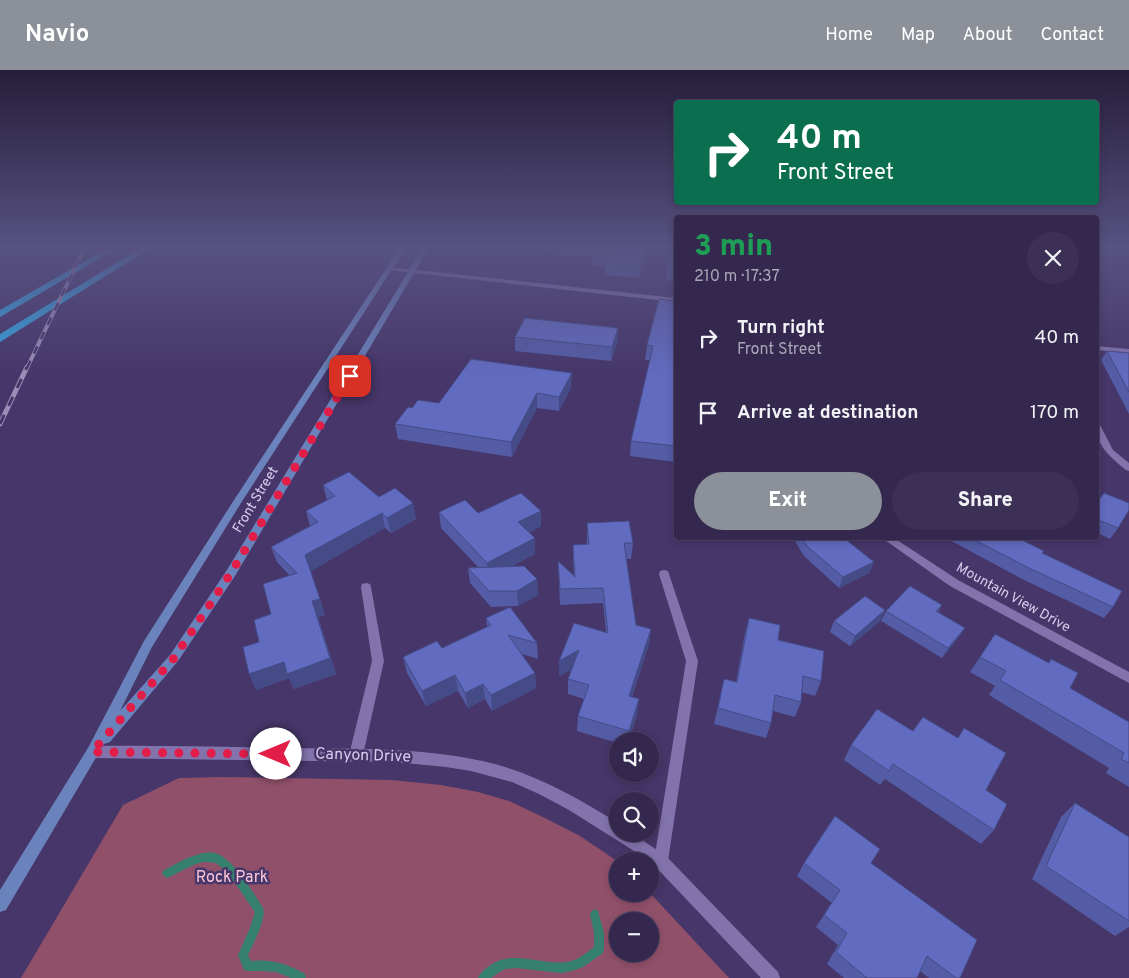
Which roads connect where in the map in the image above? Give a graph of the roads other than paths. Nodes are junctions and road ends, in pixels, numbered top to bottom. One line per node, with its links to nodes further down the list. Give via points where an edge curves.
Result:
1 (39, 291): 7 (highway)
2 (76, 291): 8 (highway)
3 (374, 291): 17 (main road, Front Street, via 153,636)
4 (399, 291): 17 (main road, Front Street, via 231,573 174,658)
5 (597, 291): 6 (street)
6 (674, 300)
7 (0, 314)
8 (0, 338)
9 (1099, 348): 10 (street)
10 (1129, 351)
11 (1099, 431): 12 (street, via 1109,451)
12 (1129, 468)
13 (890, 540): 16 (street, Mountain View Drive, via 954,583)
14 (664, 574): 21 (street, via 692,661)
15 (366, 586): 18 (street, via 378,661)
16 (1129, 678)
17 (92, 752): 18 (street, Canyon Drive); 22 (main road, Front Street)
18 (356, 755): 19 (street, Canyon Drive, via 425,759 497,771 551,793)
19 (609, 826)
20 (632, 842): 21 (street, Canyon Drive)
21 (661, 862): 23 (street, Canyon Drive)
22 (0, 904)
23 (772, 978)

